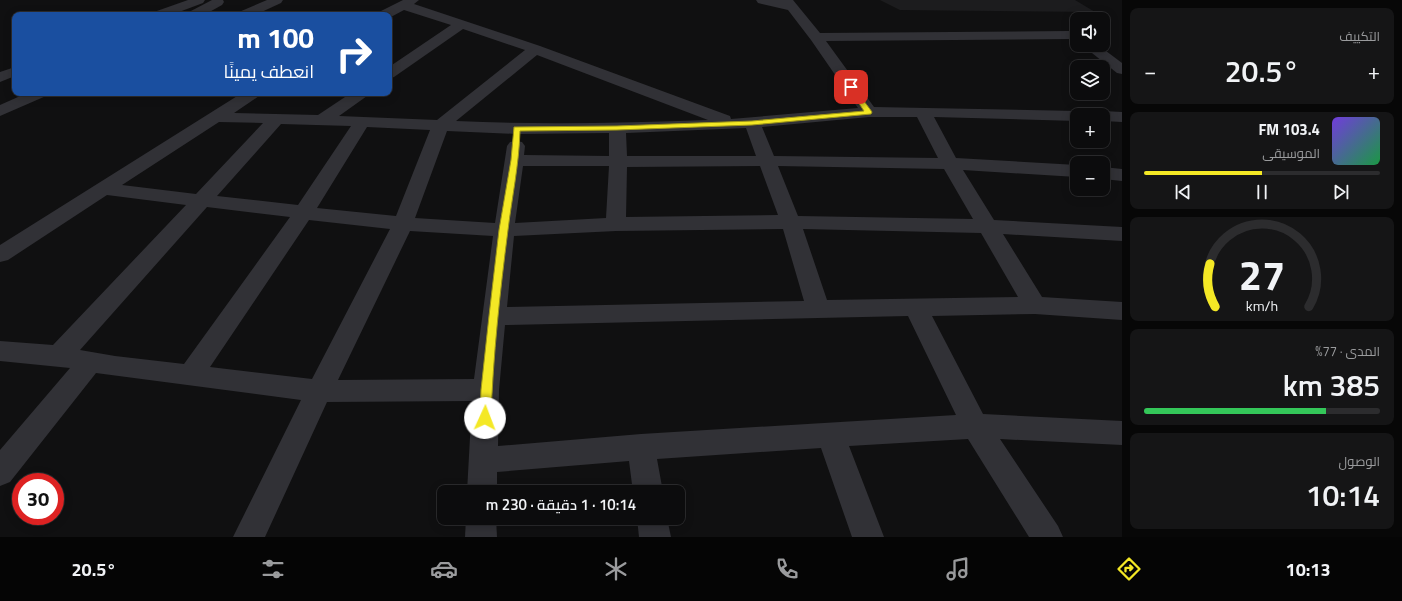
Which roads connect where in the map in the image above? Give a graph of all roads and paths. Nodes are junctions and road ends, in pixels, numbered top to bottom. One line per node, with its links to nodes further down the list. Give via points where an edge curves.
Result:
1 (200, 0): 7 (street)
2 (277, 0): 10 (street)
3 (762, 0): 6 (street)
4 (218, 1): 8 (street); 9 (street, via 220,8)
5 (408, 3): 11 (street); 12 (street)
6 (789, 3): 14 (street)
7 (167, 12)
8 (199, 12)
9 (227, 12)
10 (251, 12)
11 (390, 12)
12 (462, 24): 15 (street); 21 (street)
13 (1070, 36): 14 (street)
14 (816, 37): 27 (street)
15 (535, 49): 36 (street); 37 (street)
16 (1098, 52): 19 (street)
17 (12, 60): 18 (street)
18 (0, 62)
19 (1122, 70)
20 (12, 72): 22 (street)
21 (392, 72)
22 (0, 77)
23 (33, 96): 26 (street)
24 (248, 96): 31 (street)
25 (357, 96): 34 (street)
26 (0, 111)
27 (869, 112): 28 (street); 36 (street)
28 (923, 112): 29 (street); 43 (street)
29 (1070, 116)
30 (1110, 116): 32 (street)
31 (217, 117): 33 (street); 47 (street)
32 (1122, 117)
33 (277, 118): 34 (street); 48 (street)
34 (322, 120): 35 (street)
35 (362, 122): 37 (street); 49 (street)
36 (742, 123): 38 (street); 41 (street)
37 (440, 126): 39 (street); 51 (street)
38 (617, 128): 39 (street); 42 (street)
39 (517, 129): 40 (street)
40 (515, 160): 42 (street); 54 (street)
41 (766, 160): 42 (street); 43 (street); 50 (street)
42 (618, 162): 52 (street)
43 (949, 162): 44 (street); 53 (street)
44 (1070, 171)
45 (1110, 174): 46 (street)
46 (1122, 175)
47 (102, 189): 48 (street); 56 (street)
48 (200, 201): 49 (street); 63 (street)
49 (304, 212): 51 (street); 65 (street)
50 (790, 222): 52 (street); 53 (street); 59 (street)
51 (403, 224): 54 (street); 67 (street)
52 (616, 224): 54 (street)
53 (987, 226): 55 (street); 57 (street)
54 (504, 230): 61 (street)
55 (1122, 234)
56 (0, 255)
57 (1035, 305): 58 (street); 60 (street)
58 (916, 308): 59 (street); 68 (street)
59 (818, 310): 61 (street)
60 (1122, 311)
61 (494, 316): 66 (street)
62 (0, 351): 63 (street)
63 (58, 356): 64 (street)
64 (91, 362): 65 (street); 73 (street)
65 (190, 375): 67 (street)
66 (486, 390): 67 (street); 72 (street)
67 (319, 391): 78 (street)
68 (975, 426): 69 (street); 70 (street); 82 (street)
69 (1122, 433)
70 (831, 436): 71 (street); 81 (street)
71 (641, 447): 72 (street); 75 (street)
72 (484, 460): 74 (street)
73 (0, 472)
74 (482, 485)
75 (647, 485)
76 (481, 525): 79 (street)
77 (653, 525): 80 (street)
78 (249, 537)
79 (481, 537)
80 (655, 537)
81 (868, 537)
82 (1047, 537)

